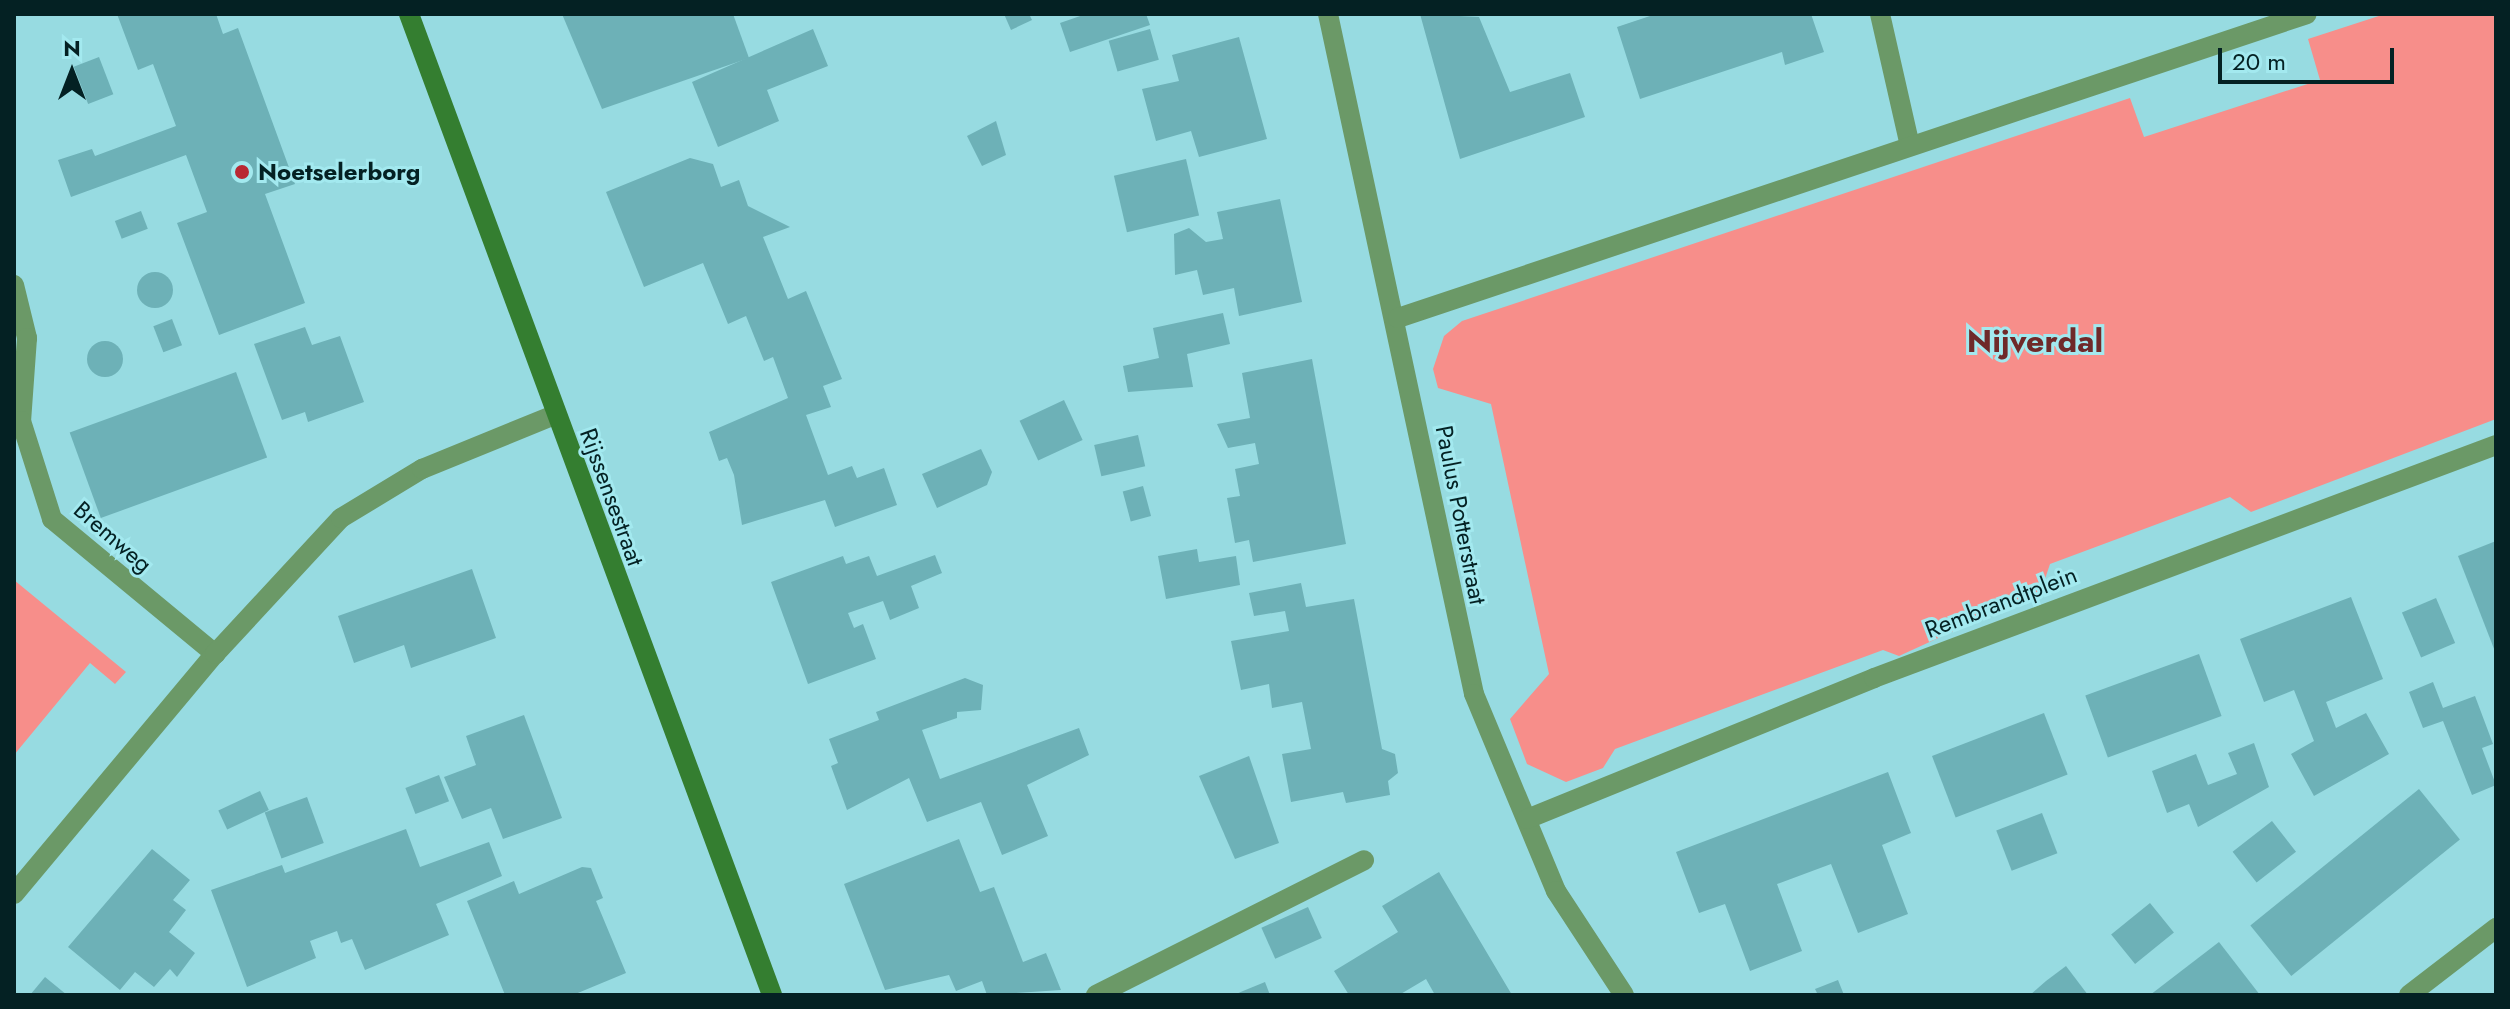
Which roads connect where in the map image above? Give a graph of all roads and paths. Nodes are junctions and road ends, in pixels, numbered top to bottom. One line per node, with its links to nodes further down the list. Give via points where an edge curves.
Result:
1 (409, 14): 8 (main road, Rijssensestraat)
2 (1328, 14): 7 (street, Paulus Potterstraat)
3 (1880, 14): 5 (street)
4 (2307, 14): 5 (street)
5 (1910, 146): 7 (street)
6 (14, 285): 10 (street, Bremweg, via 27,338 21,421 52,519)
7 (1398, 318): 11 (street, Paulus Potterstraat, via 1457,633 1474,694)
8 (554, 415): 10 (street, via 368,498 316,541); 15 (main road, Rijssensestraat)
9 (2496, 445): 11 (street, Rembrandtplein, via 1874,678)
10 (215, 654): 13 (street)
11 (1527, 819): 17 (street, Paulus Potterstraat, via 1584,942)
12 (1364, 860): 16 (street)
13 (14, 894)
14 (2496, 928): 18 (street)
15 (772, 995)
16 (1096, 995)
17 (1624, 995)
18 (2409, 995)

